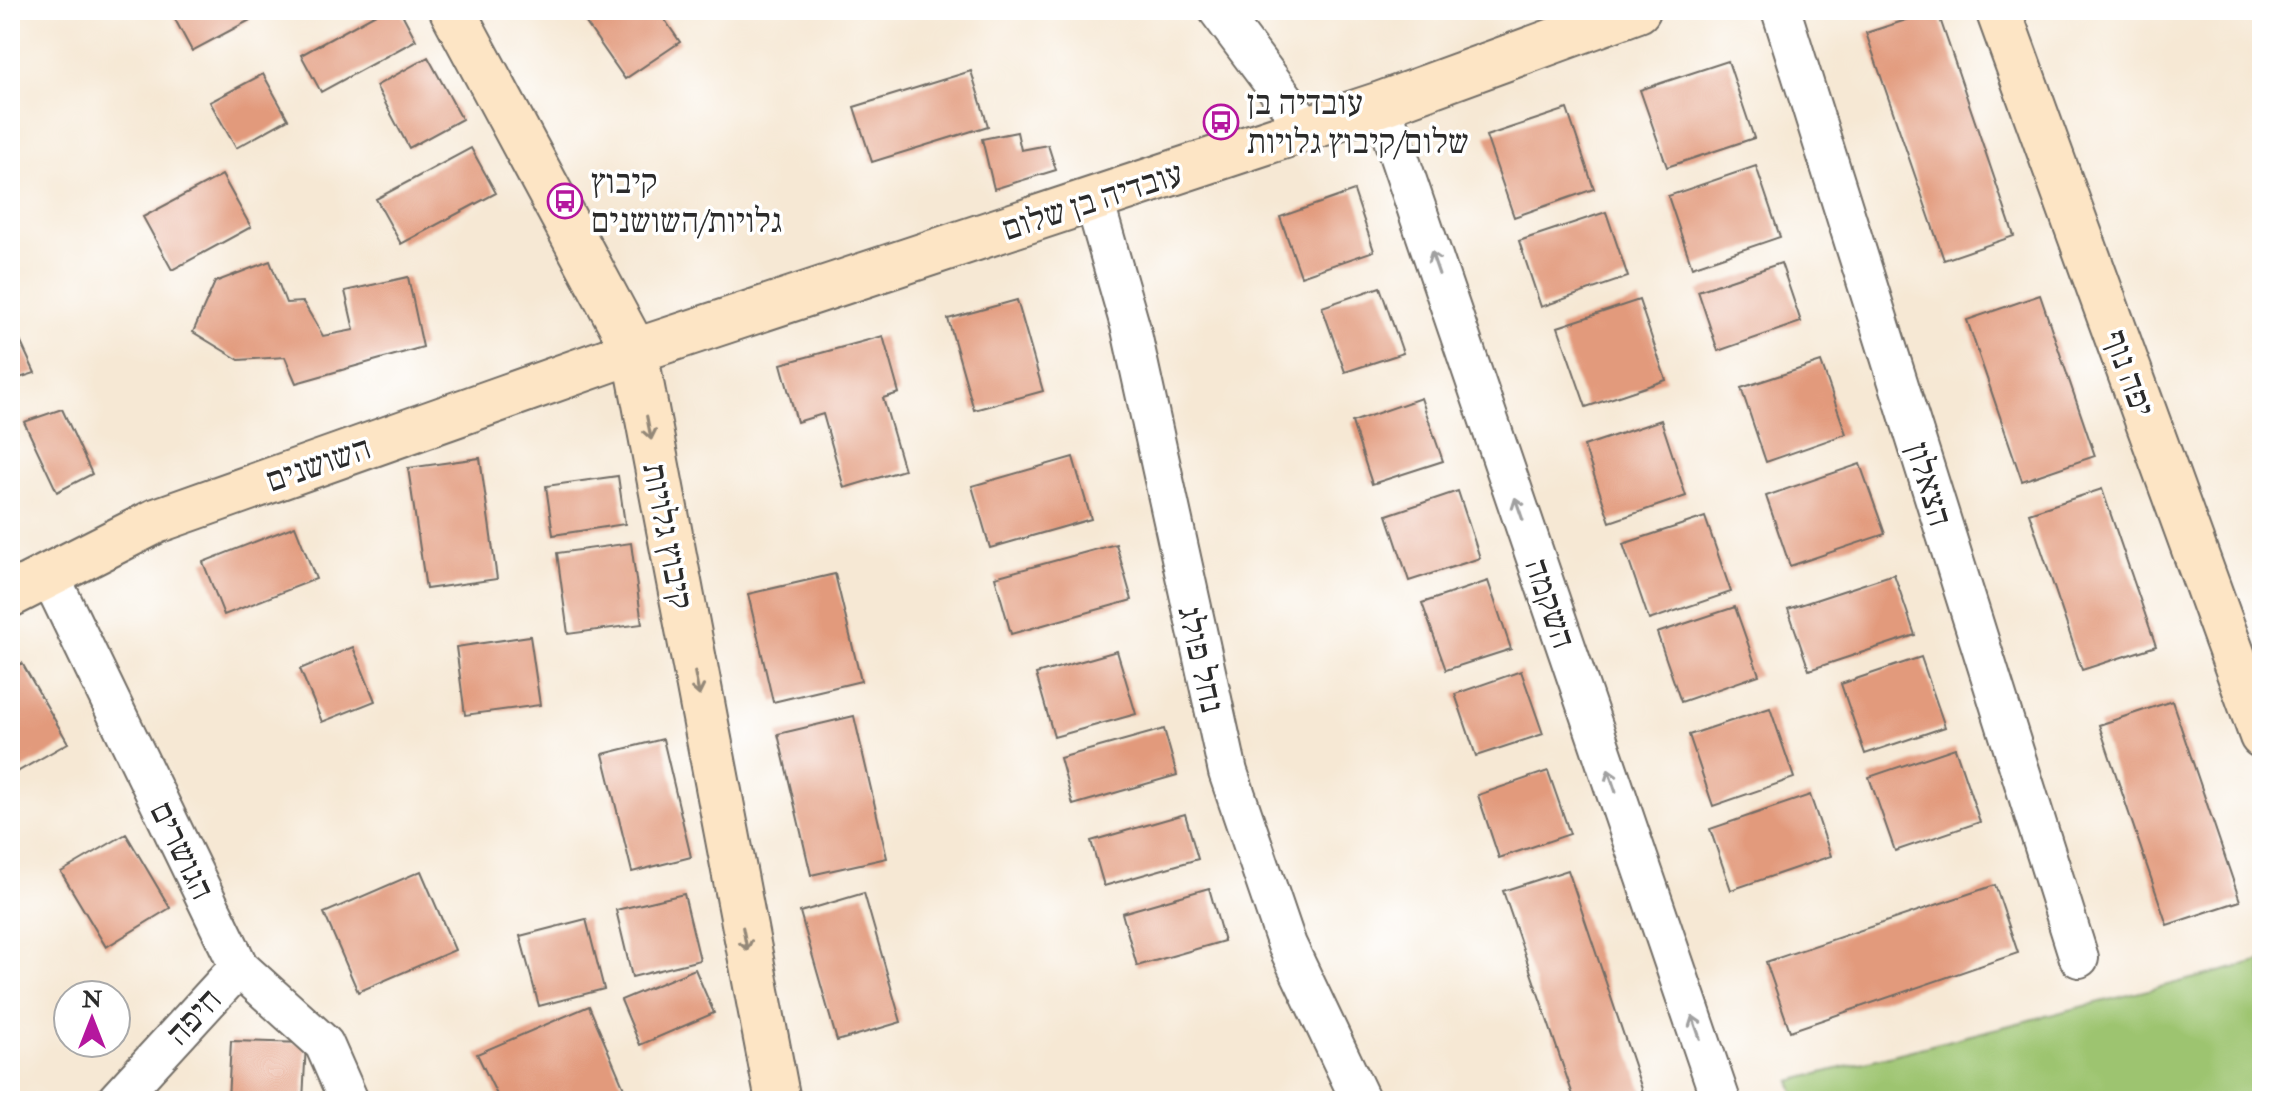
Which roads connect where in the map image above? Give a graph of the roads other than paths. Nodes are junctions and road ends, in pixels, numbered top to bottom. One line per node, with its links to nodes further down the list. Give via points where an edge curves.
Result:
1 (452, 10): 9 (street, קיבוץ גלויות)
2 (1218, 10): 7 (street)
3 (1638, 10): 6 (street, עובדיה בן שלום)
4 (1781, 10): 13 (street, הצאלון)
5 (1998, 10): 12 (street, יפה נוף)
6 (1381, 104): 7 (street, עובדיה בן שלום); 19 (street, השקמה, one-way to 6)
7 (1307, 129): 8 (street, עובדיה בן שלום)
8 (1094, 200): 9 (street, עובדיה בן שלום); 18 (street, נחל פולג, via 1131,329 1228,772 1287,945)
9 (635, 351): 10 (street, השושנים, via 156,521); 17 (street, קיבוץ גלויות, one-way to 17)
10 (49, 574): 11 (street, השושנים); 14 (street, הגושרים)
11 (10, 595)
12 (2262, 736)
13 (2079, 958)
14 (239, 967): 15 (street, חיפה); 16 (street, הגושרים, via 324,1044)
15 (116, 1101)
16 (349, 1101)
17 (778, 1101)
18 (1361, 1101)
19 (1721, 1101)

